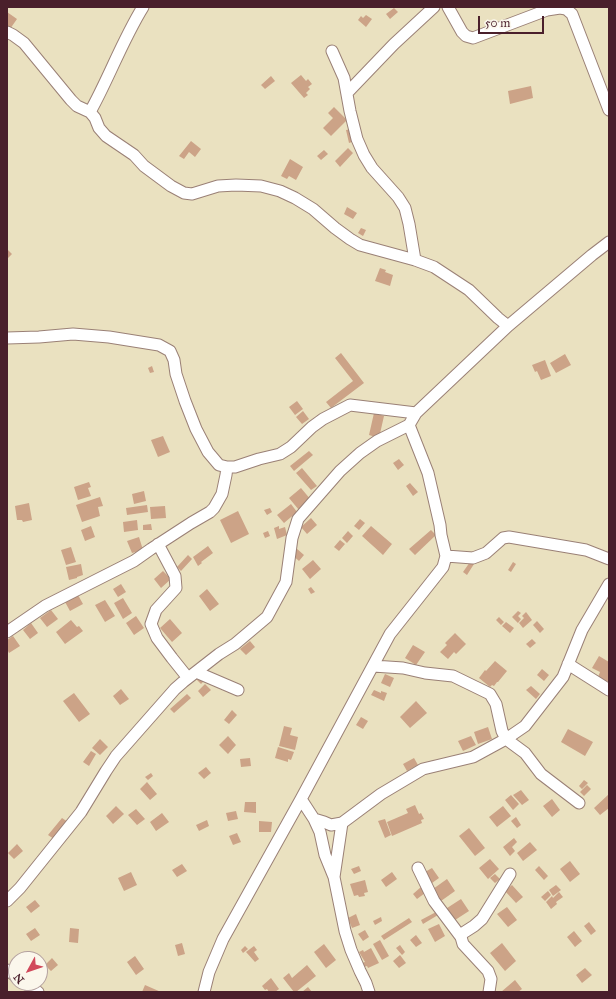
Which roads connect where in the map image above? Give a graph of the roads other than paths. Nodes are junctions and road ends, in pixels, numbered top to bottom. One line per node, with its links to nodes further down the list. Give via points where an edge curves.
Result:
1 (143, 7): 8 (street)
2 (434, 7): 6 (street)
3 (448, 7): 7 (street, via 462,32 473,38 547,10 566,9 572,14)
4 (7, 32): 8 (street, via 24,43 77,106)
5 (332, 51): 6 (street, via 344,78)
6 (347, 93): 10 (street, via 357,139 364,155 405,208)
7 (609, 110)
8 (90, 112): 10 (street, via 106,136 134,155 144,166 171,186 184,193 192,194 218,186 236,185 280,190 313,209 350,239)
9 (609, 242): 11 (street)
10 (414, 260): 11 (street, via 434,267 469,290)
11 (508, 326): 13 (street)
12 (7, 338): 15 (street, via 73,334 160,345 170,351 174,360 190,416 201,440 219,465)
13 (416, 413): 14 (street); 15 (street, via 350,405 323,419 280,454)
14 (409, 425): 17 (street, via 428,473); 23 (street, via 360,453 307,508 298,519 292,538 286,582 267,618)
15 (227, 467): 16 (street, via 222,494 214,508)
16 (158, 544): 20 (street, via 134,562 44,606); 23 (street, via 175,576 176,588 156,610 151,624 172,658)
17 (446, 556): 18 (street, via 473,558 486,553 503,538 509,537 586,550); 22 (street, via 443,567 390,634)
18 (609, 560)
19 (609, 584): 21 (street, via 582,630)
20 (7, 632)
21 (568, 664): 25 (street); 26 (street, via 563,677 525,726)
22 (373, 666): 26 (street, via 453,676 490,694 496,704); 27 (street)
23 (192, 675): 24 (street); 34 (street, via 175,689 116,756 81,812)
24 (238, 690)
25 (609, 690)
26 (506, 739): 28 (street, via 525,753 541,774); 30 (street, via 473,757 423,770 381,794)
27 (301, 799): 29 (street); 36 (street, via 222,939)
28 (579, 803)
29 (314, 819): 30 (street, via 331,825); 33 (street)
30 (342, 823): 33 (street)
31 (418, 868): 35 (street, via 434,901)
32 (510, 874): 35 (street, via 482,919)
33 (334, 878): 37 (street, via 345,931)
34 (7, 901)
35 (461, 937): 38 (street, via 463,944 488,971 491,979)
36 (204, 992)
37 (369, 992)
38 (489, 992)

